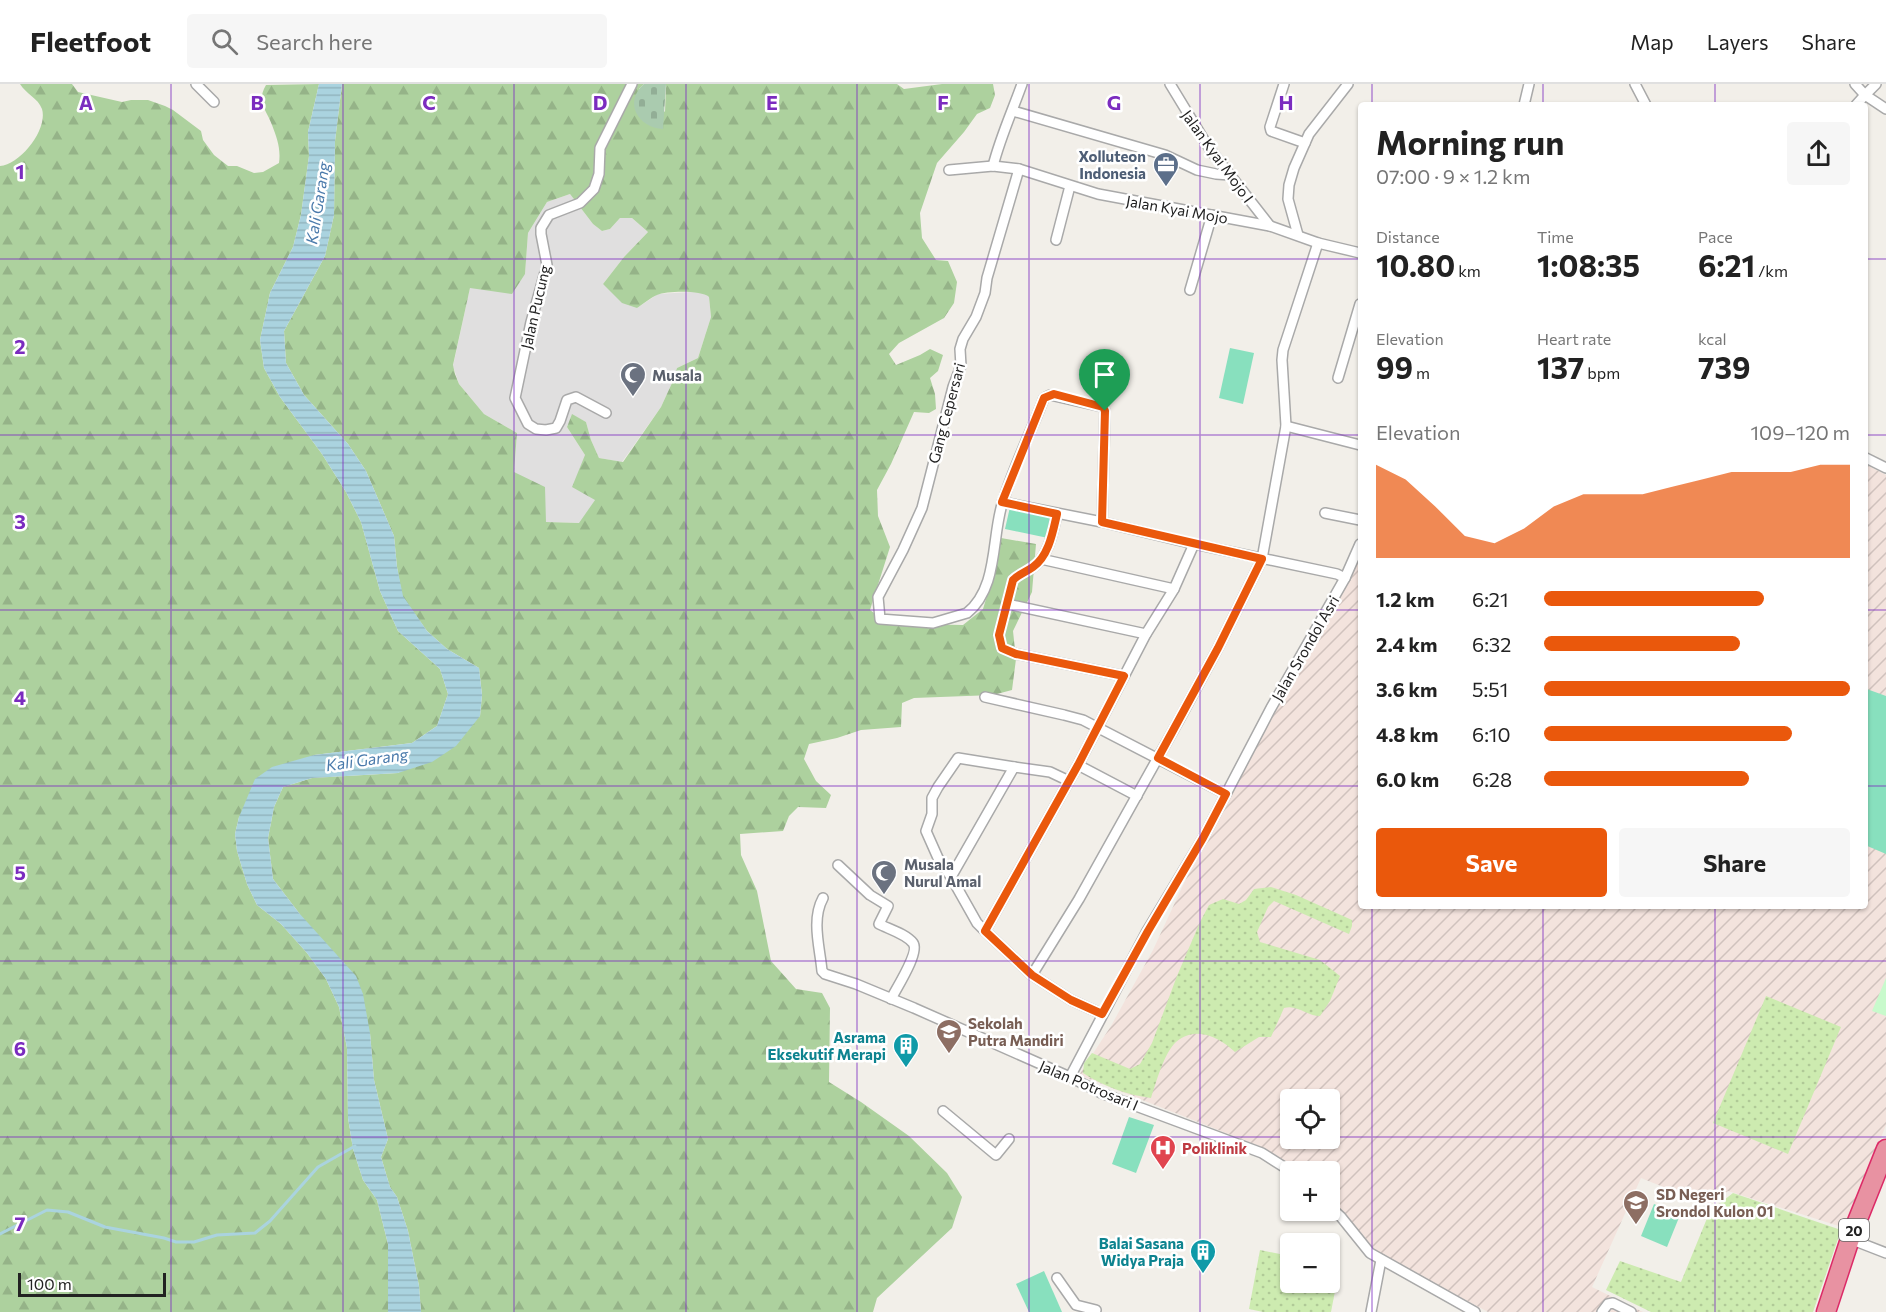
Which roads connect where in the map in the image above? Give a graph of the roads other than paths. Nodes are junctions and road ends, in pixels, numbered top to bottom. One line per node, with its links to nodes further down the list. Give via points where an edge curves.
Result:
1 (196, 84): 12 (street)
2 (632, 84): 33 (street, Jalan Pucung, via 600,148 594,189 580,203 549,215 541,228 547,265 515,398 528,424 536,429 556,428 567,400 576,397)
3 (1022, 84): 17 (street)
4 (1170, 84): 22 (street, Jalan Kyai Mojo I)
5 (1284, 84): 18 (street, via 1271,132)
6 (1348, 84): 18 (street)
7 (1529, 84): 13 (street)
8 (1635, 84): 14 (street)
9 (1855, 84): 11 (street)
10 (1876, 84): 11 (street)
11 (1866, 95): 15 (street); 16 (street)
12 (214, 102)
13 (1525, 102)
14 (1644, 102)
15 (1859, 102)
16 (1886, 109)
17 (1012, 111): 19 (street); 22 (street, via 1165,155 1197,170)
18 (1305, 143): 26 (street, via 1288,194)
19 (993, 166): 20 (street, Jalan Kyai Mojo); 21 (street, Jalan Kyai Mojo)
20 (949, 170)
21 (1019, 170): 23 (street, Jalan Kyai Mojo); 38 (street, Gang Cepersari, via 986,293 960,349 961,366 922,508 878,597 880,619 933,622 969,612 988,580)
22 (1230, 175): 25 (street, Jalan Kyai Mojo I)
23 (1070, 186): 24 (street, Jalan Kyai Mojo); 27 (street)
24 (1212, 215): 25 (street, Jalan Kyai Mojo); 30 (street)
25 (1270, 226): 26 (street, Jalan Kyai Mojo)
26 (1298, 235): 28 (street, Jalan Kyai Mojo)
27 (1056, 240)
28 (1318, 243): 29 (street, Jalan Kyai Mojo); 34 (street, via 1283,350)
29 (1358, 253)
30 (1190, 290)
31 (1358, 311): 32 (street)
32 (1338, 378)
33 (606, 413)
34 (1286, 426): 35 (street); 45 (street)
35 (1358, 444)
36 (1868, 459): 37 (street)
37 (1886, 468)
38 (1002, 502): 40 (street, Jalan Srondol Asri); 42 (street, via 1044,398 1054,394 1103,407 1105,411)
39 (1324, 513): 41 (street)
40 (1057, 514): 42 (street, Jalan Srondol Asri); 46 (street)
41 (1358, 520)
42 (1102, 522): 43 (street, Jalan Srondol Asri)
43 (1194, 544): 45 (street, Jalan Srondol Asri); 48 (street)
44 (1358, 549): 47 (street)
45 (1262, 559): 47 (street, Jalan Srondol Asri); 54 (street)
46 (1041, 560): 48 (street); 49 (street, via 1014,578)
47 (1345, 578): 58 (street, Jalan Srondol Asri)
48 (1174, 589): 50 (street)
49 (1007, 604): 50 (street); 51 (street, via 999,635 1002,648)
50 (1146, 634): 51 (street)
51 (1124, 676): 53 (street)
52 (985, 697): 53 (street)
53 (1099, 727): 54 (street); 55 (street)
54 (1158, 758): 58 (street); 59 (street)
55 (1078, 765): 57 (street); 59 (street)
56 (1014, 767): 57 (street, via 1050,772); 61 (street); 61 (street, via 956,758 938,787 926,831)
57 (1069, 781): 63 (street)
58 (1226, 794): 66 (street, Jalan Srondol Asri)
59 (1137, 796): 64 (street)
60 (838, 865): 65 (street, via 888,906 879,924 908,938 915,946)
61 (951, 877): 63 (street)
62 (823, 898): 65 (street, Jalan Potrosari I, via 817,924 822,971 831,978)
63 (985, 931): 64 (street)
64 (1032, 975): 66 (street)
65 (891, 999): 67 (street, Jalan Potrosari I)
66 (1102, 1014): 67 (street, Jalan Srondol Asri)
67 (1070, 1077): 71 (street, Jalan Potrosari I, via 1101,1093 1262,1153)
68 (943, 1111): 69 (street, via 996,1155)
69 (1009, 1139)
70 (1886, 1149): 73 (highway, 20)
71 (1280, 1164)
72 (1340, 1216): 75 (street, via 1371,1253)
73 (1850, 1239): 74 (street); 82 (highway, 20)
74 (1886, 1253)
75 (1382, 1260): 78 (street); 79 (street)
76 (1057, 1278): 77 (street, via 1076,1305)
77 (1096, 1310)
78 (1469, 1311)
79 (1371, 1312)
80 (1602, 1312): 81 (street, via 1613,1303)
81 (1631, 1312)
82 (1826, 1312)

